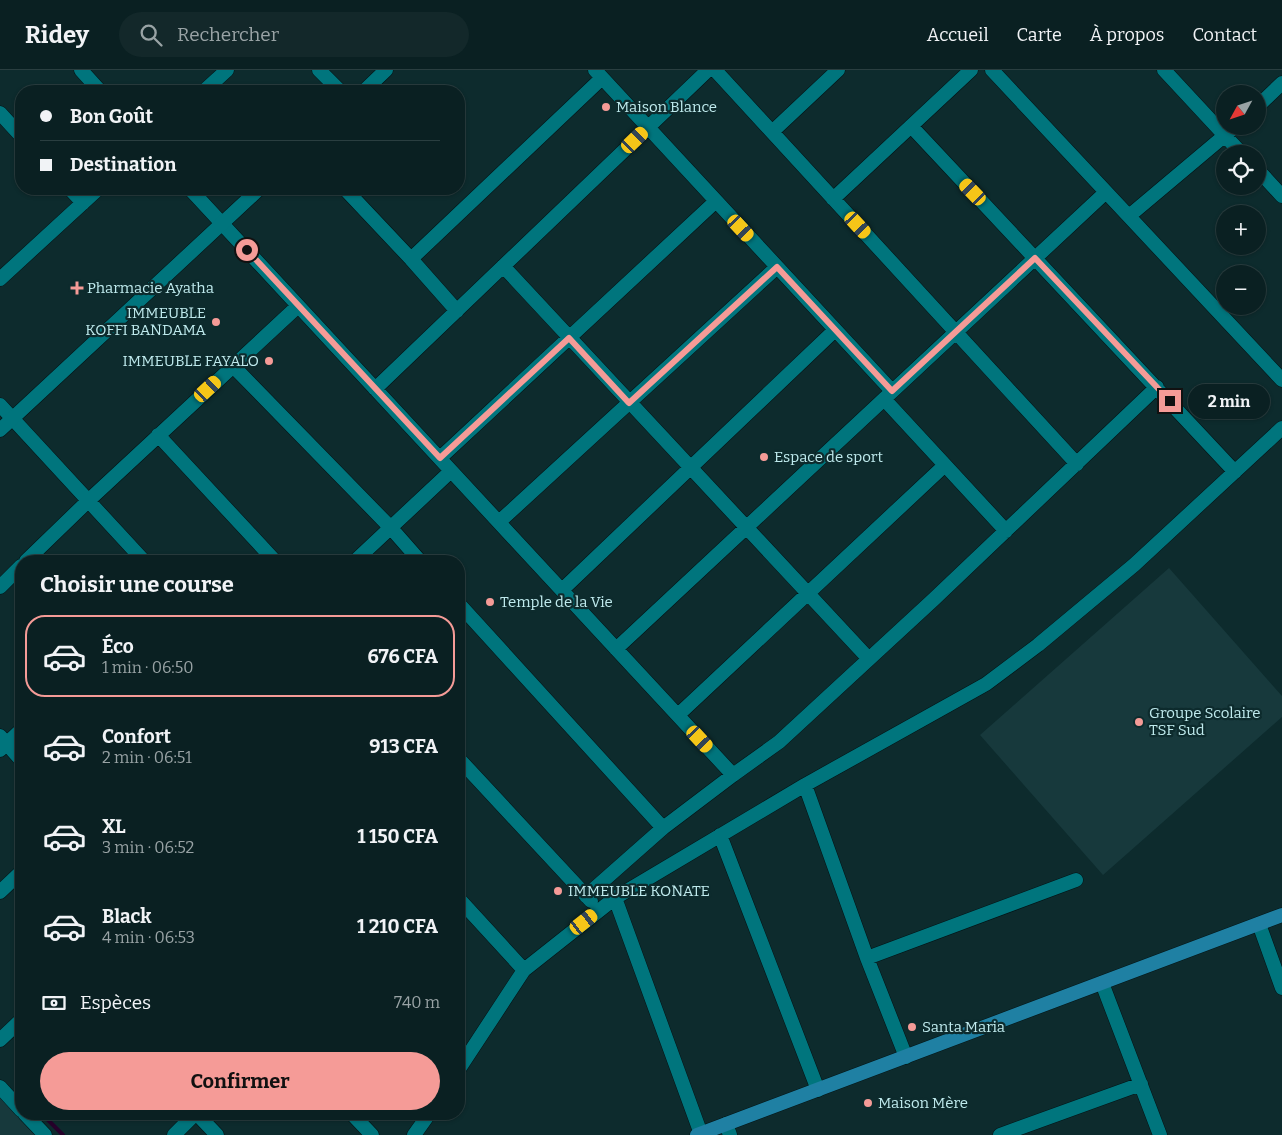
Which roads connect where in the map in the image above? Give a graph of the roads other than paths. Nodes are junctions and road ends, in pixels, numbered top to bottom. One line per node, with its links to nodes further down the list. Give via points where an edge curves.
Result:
1 (81, 70): 13 (street)
2 (227, 70): 14 (street)
3 (319, 70): 15 (street)
4 (386, 70): 16 (street)
5 (708, 70): 21 (street)
6 (715, 70): 23 (street)
7 (838, 70): 23 (street)
8 (971, 70): 20 (street)
9 (992, 70): 26 (street)
10 (1164, 70): 19 (street)
11 (599, 74): 21 (street); 39 (street)
12 (1282, 83): 17 (street)
13 (95, 85)
14 (211, 85)
15 (334, 85)
16 (370, 85)
17 (1266, 98)
18 (0, 113): 22 (street)
19 (1216, 117)
20 (911, 126): 33 (street); 38 (street)
21 (648, 127): 34 (street); 40 (street)
22 (15, 129)
23 (772, 132): 33 (street)
24 (1226, 135): 36 (street)
25 (1266, 179): 32 (street)
26 (1106, 192): 36 (street); 38 (street)
27 (76, 195): 35 (street)
28 (92, 195): 35 (street)
29 (195, 195): 37 (street)
30 (252, 195): 37 (street)
31 (351, 195): 39 (street)
32 (1282, 196)
33 (833, 199): 46 (street)
34 (716, 201): 41 (street); 47 (street)
35 (83, 203): 42 (street)
36 (1129, 216): 49 (street)
37 (221, 223): 43 (street); 55 (street)
38 (1035, 258): 46 (street); 50 (street)
39 (411, 259): 44 (street)
40 (503, 266): 44 (street); 47 (street)
41 (777, 267): 45 (street); 53 (street)
42 (2, 274)
43 (298, 306): 48 (street); 51 (street)
44 (457, 311): 51 (street)
45 (835, 330): 52 (street); 62 (street)
46 (956, 332): 52 (street); 60 (street)
47 (569, 338): 53 (street); 59 (street)
48 (233, 366): 58 (street); 67 (street)
49 (1282, 380)
50 (1157, 387): 60 (street); 64 (street)
51 (375, 389): 59 (street)
52 (888, 395): 61 (street); 68 (street)
53 (629, 403): 62 (street); 66 (street)
54 (0, 405): 55 (street)
55 (12, 418): 57 (street); 65 (street)
56 (1282, 428): 64 (street)
57 (0, 430)
58 (158, 436): 65 (street); 72 (street)
59 (440, 458): 63 (street)
60 (1077, 464): 69 (street)
61 (945, 465): 69 (street); 78 (street)
62 (690, 467): 68 (street); 77 (street)
63 (451, 471): 66 (street); 67 (street)
64 (1235, 472): 88 (street, via 1134,565 986,684)
65 (88, 501): 70 (street); 71 (street)
66 (499, 522): 77 (street)
67 (391, 528): 73 (street); 74 (street)
68 (746, 528): 78 (street); 80 (street)
69 (1006, 531): 81 (street)
70 (32, 555)
71 (138, 555)
72 (269, 555)
73 (361, 555)
74 (415, 555)
75 (15, 572): 76 (street)
76 (0, 587)
77 (562, 590): 80 (street)
78 (808, 594): 81 (street); 82 (street)
79 (465, 611): 89 (street)
80 (616, 649): 82 (street)
81 (869, 659): 87 (street, via 779,742)
82 (678, 715): 87 (street)
83 (15, 734): 84 (street)
84 (2, 743): 85 (street)
85 (15, 755)
86 (465, 765): 94 (street)
87 (733, 775): 89 (street)
88 (805, 785): 90 (street); 100 (street)
89 (663, 828): 94 (street)
90 (720, 835): 95 (street); 110 (street)
91 (15, 878): 93 (street)
92 (1076, 880): 100 (street)
93 (0, 892)
94 (586, 896): 97 (street)
95 (615, 898): 97 (street); 118 (street)
96 (465, 906): 101 (street)
97 (598, 910): 101 (street)
98 (1282, 915): 99 (main road)
99 (1259, 924): 102 (main road); 103 (street)
100 (867, 958): 106 (street)
101 (524, 970): 107 (street)
102 (1102, 984): 106 (main road); 108 (street)
103 (1282, 988)
104 (15, 1026): 105 (street)
105 (0, 1040)
106 (906, 1057): 110 (main road)
107 (465, 1060)
108 (1141, 1084): 124 (street); 125 (street)
109 (0, 1087): 111 (street)
110 (818, 1090): 117 (main road)
111 (15, 1103)
112 (30, 1120): 119 (street)
113 (190, 1120): 120 (street)
114 (202, 1120): 121 (street)
115 (358, 1120): 122 (street)
116 (425, 1120): 123 (street)
117 (728, 1130): 118 (main road)
118 (699, 1134)
119 (44, 1135)
120 (174, 1135)
121 (217, 1135)
122 (372, 1135)
123 (414, 1135)
124 (1000, 1135)
125 (1160, 1135)

